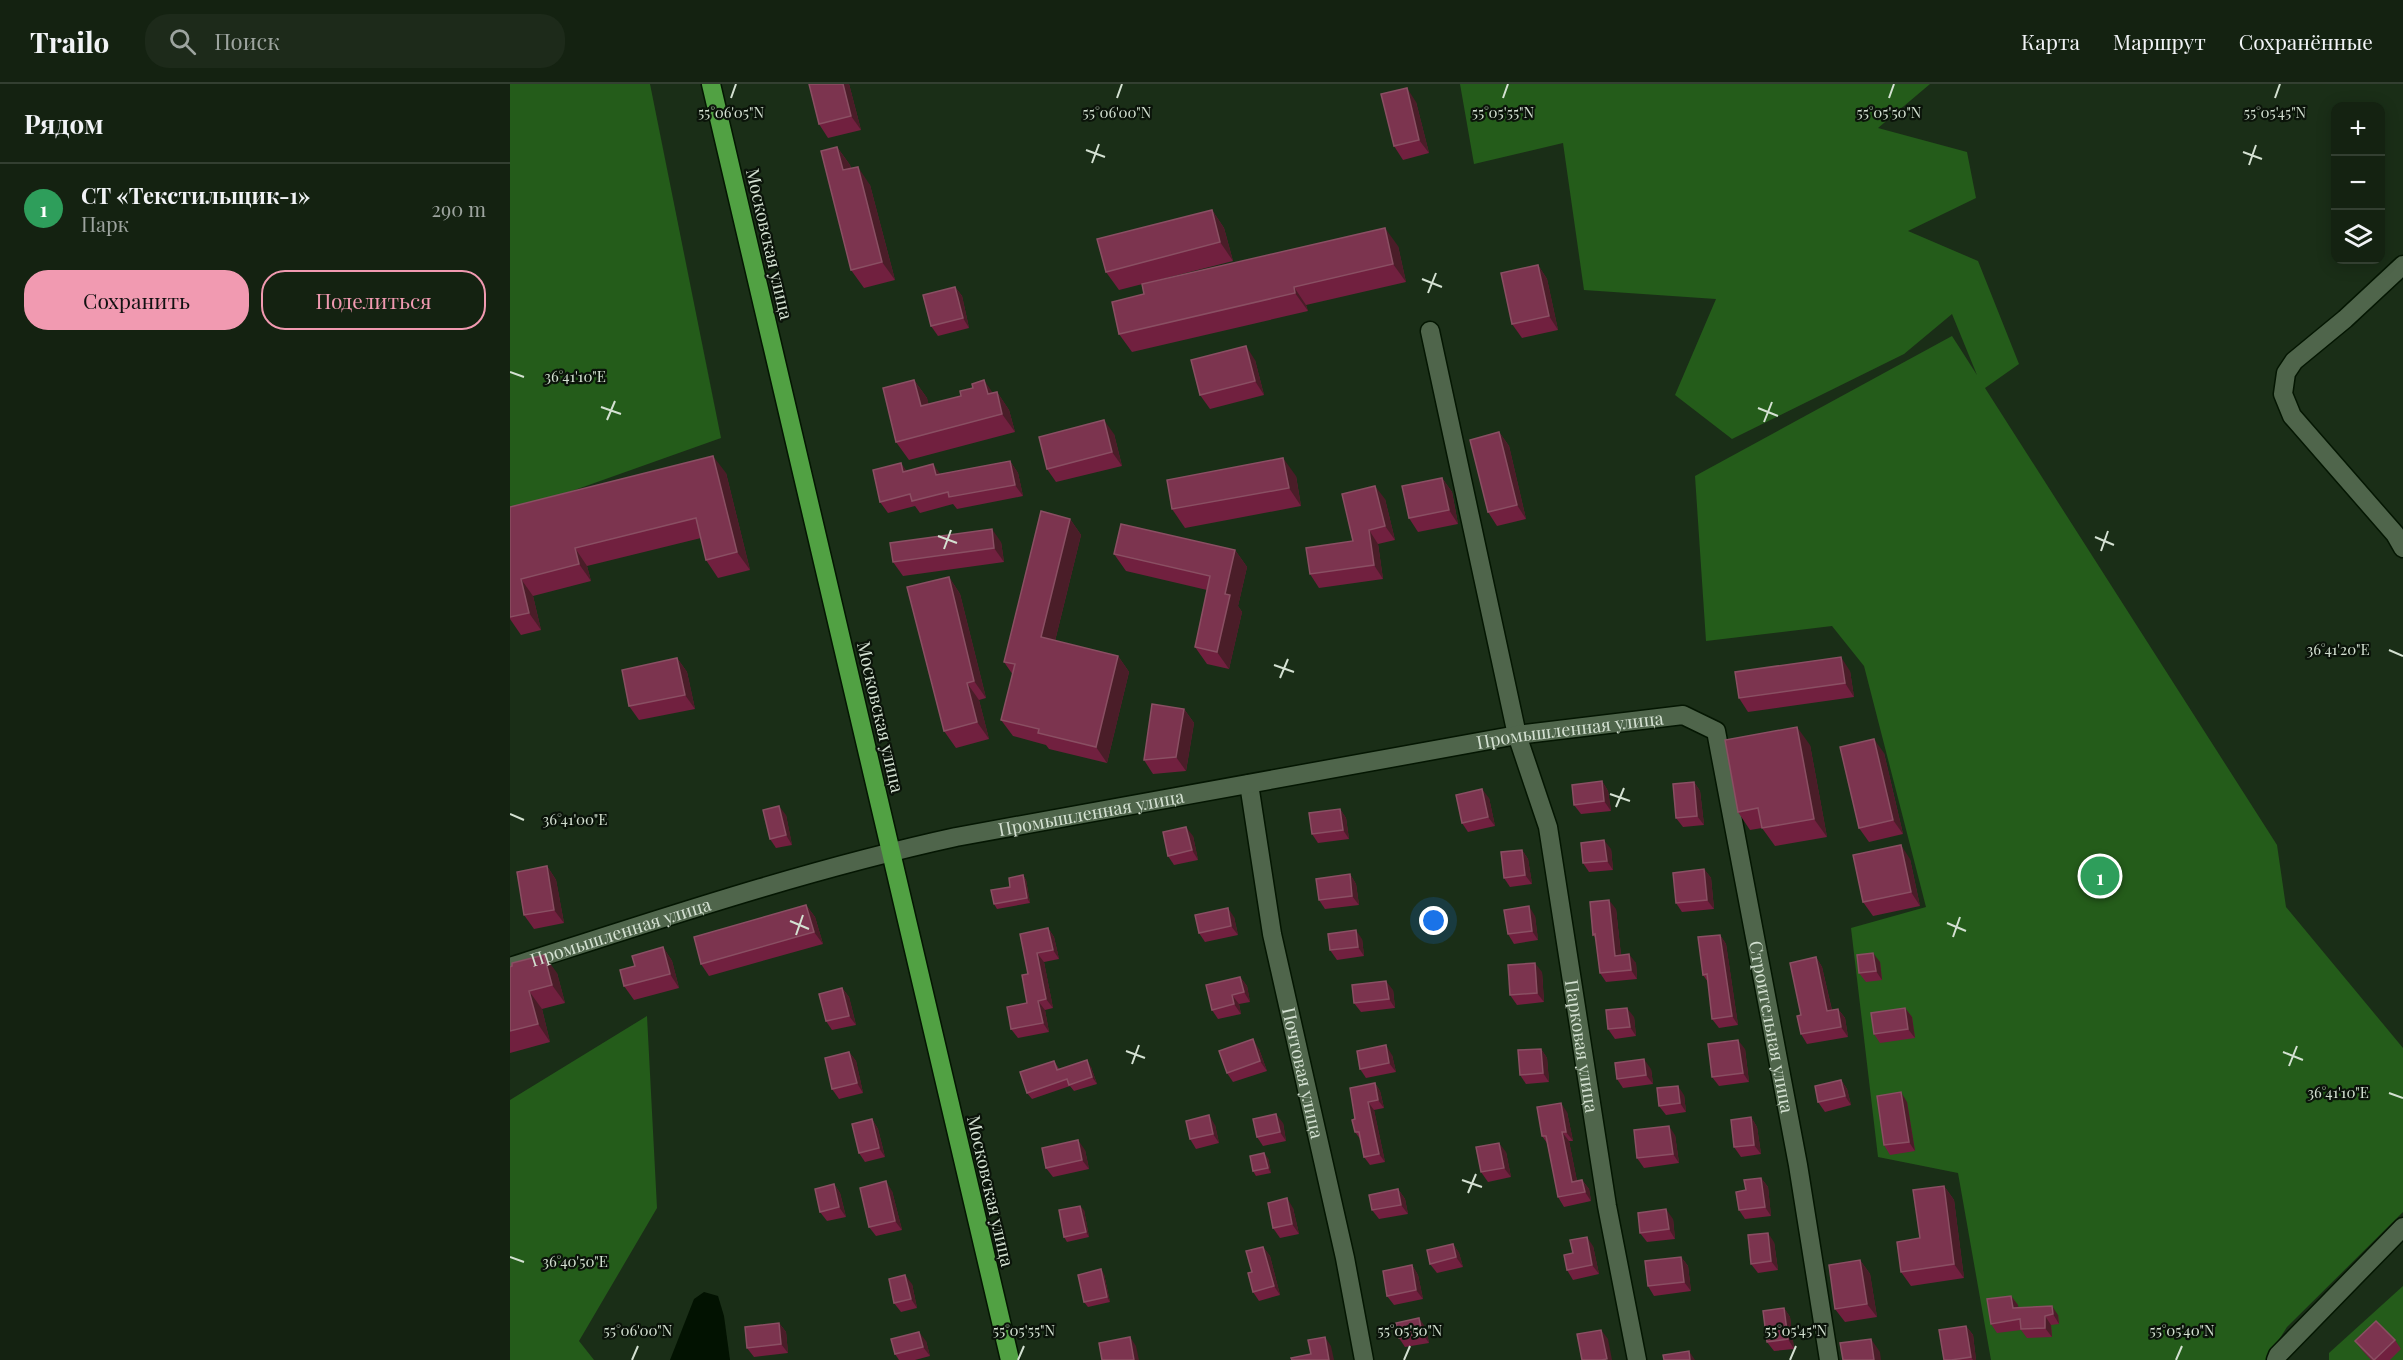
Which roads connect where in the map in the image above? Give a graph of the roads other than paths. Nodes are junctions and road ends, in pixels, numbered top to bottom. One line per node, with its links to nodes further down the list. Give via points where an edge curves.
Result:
1 (711, 84): 8 (highway, Московская улица)
2 (2403, 265): 4 (street, via 2294,361 2286,373 2283,394 2292,416)
3 (1430, 332): 6 (street, Парковая улица)
4 (2403, 548)
5 (1683, 715): 6 (street, Промышленная улица); 14 (street, Строительная улица, via 1716,731 1798,1165)
6 (1516, 735): 7 (street, Промышленная улица); 13 (street, Парковая улица, via 1548,827 1607,1206)
7 (1249, 784): 8 (street, Промышленная улица); 12 (street, Почтовая улица, via 1272,934)
8 (892, 851): 9 (street, Промышленная улица); 11 (highway, Московская улица)
9 (510, 967)
10 (2403, 1227): 15 (street)
11 (1010, 1360)
12 (1365, 1360)
13 (1637, 1360)
14 (1829, 1360)
15 (2276, 1360)

